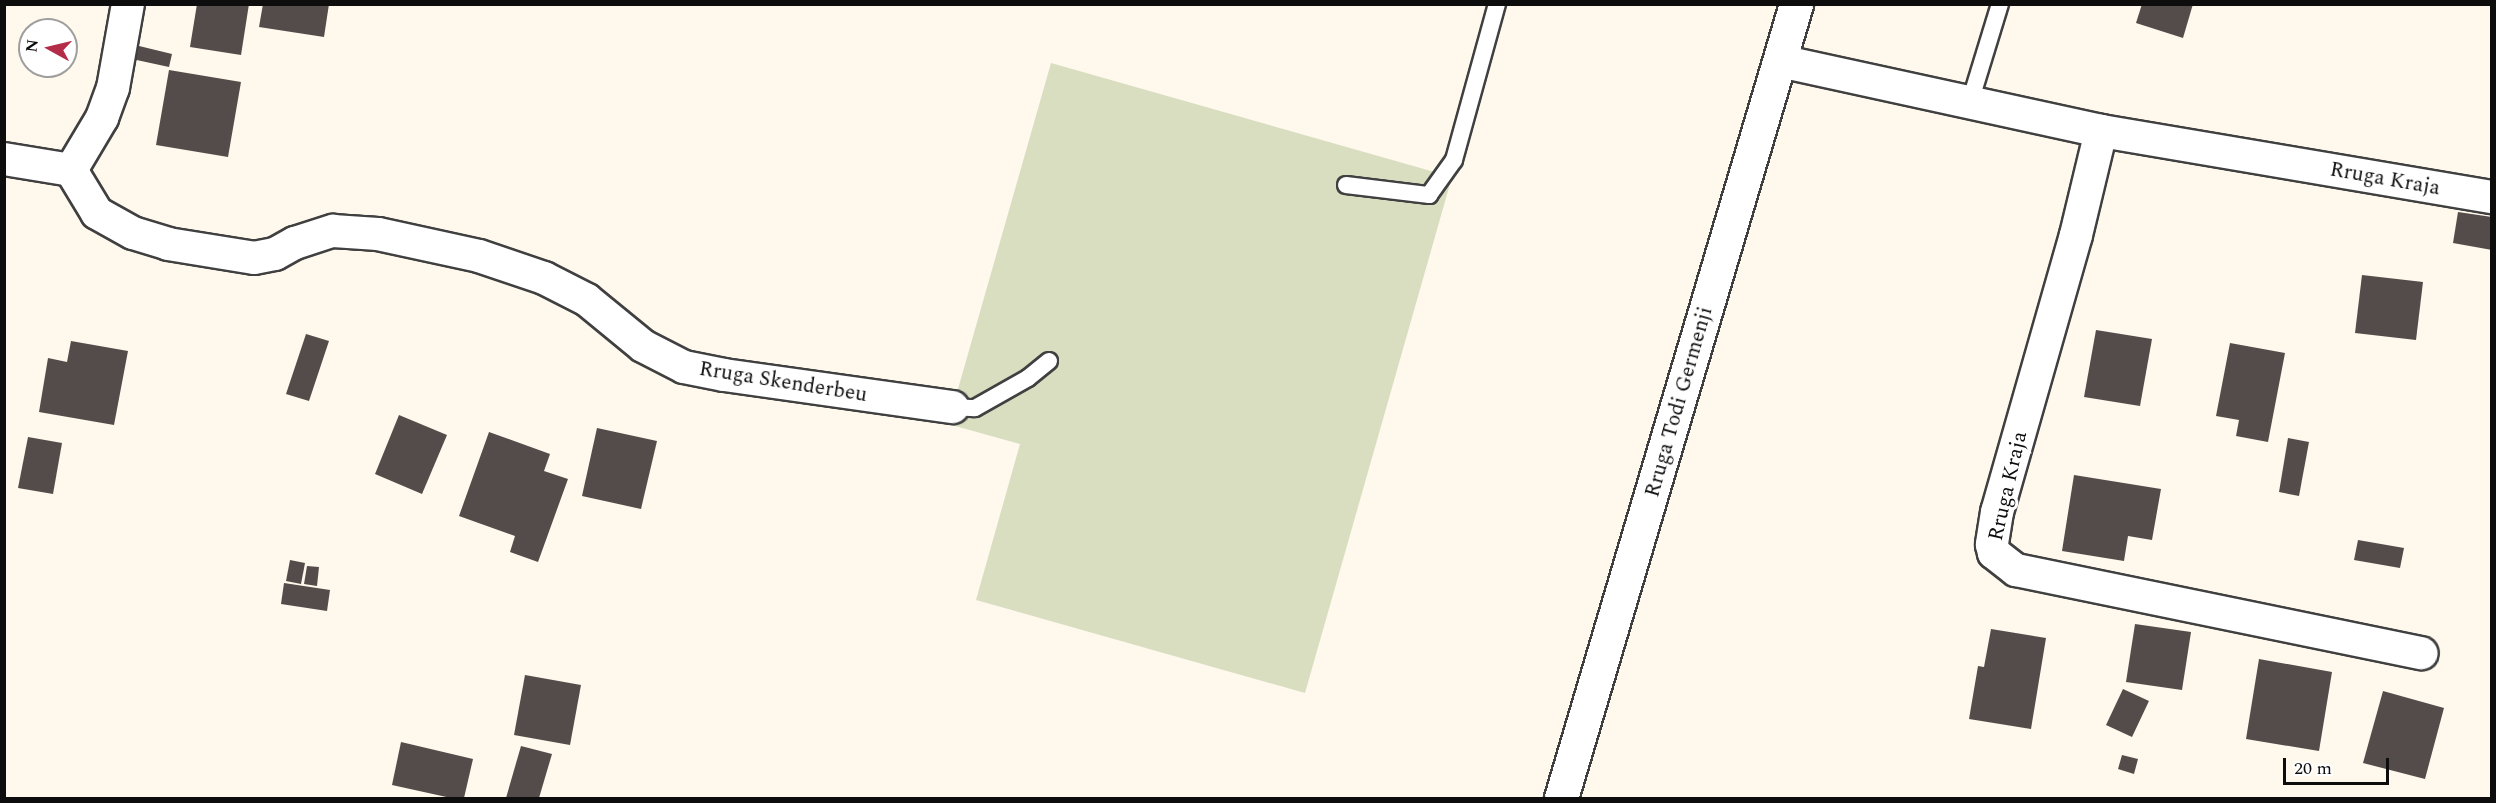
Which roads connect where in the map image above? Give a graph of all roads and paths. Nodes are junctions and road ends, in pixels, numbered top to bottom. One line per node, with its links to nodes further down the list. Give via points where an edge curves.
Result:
1 (128, 4): 9 (street, via 113,88 102,118)
2 (1497, 4): 10 (lane, via 1454,160 1429,195)
3 (1796, 4): 5 (street, Rruga Todi Germenji)
4 (2000, 4): 6 (lane)
5 (1780, 60): 6 (street, Rruga Kraja); 15 (street, Rruga Todi Germenji)
6 (1970, 102): 7 (street, Rruga Kraja)
7 (2101, 131): 11 (street, Rruga Kraja); 14 (street, Rruga Kraja, via 2076,235 1997,512 1994,553 2016,570)
8 (4, 159): 9 (street)
9 (70, 170): 13 (street, Rruga Skenderbeu, via 97,213 133,233 168,244 254,258 275,254 333,231 378,234 479,256 544,278 587,300 643,346 692,369)
10 (1346, 185)
11 (2492, 197)
12 (1049, 361): 13 (lane, via 1028,378 975,408)
13 (953, 407)
14 (2422, 653)
15 (1561, 798)

